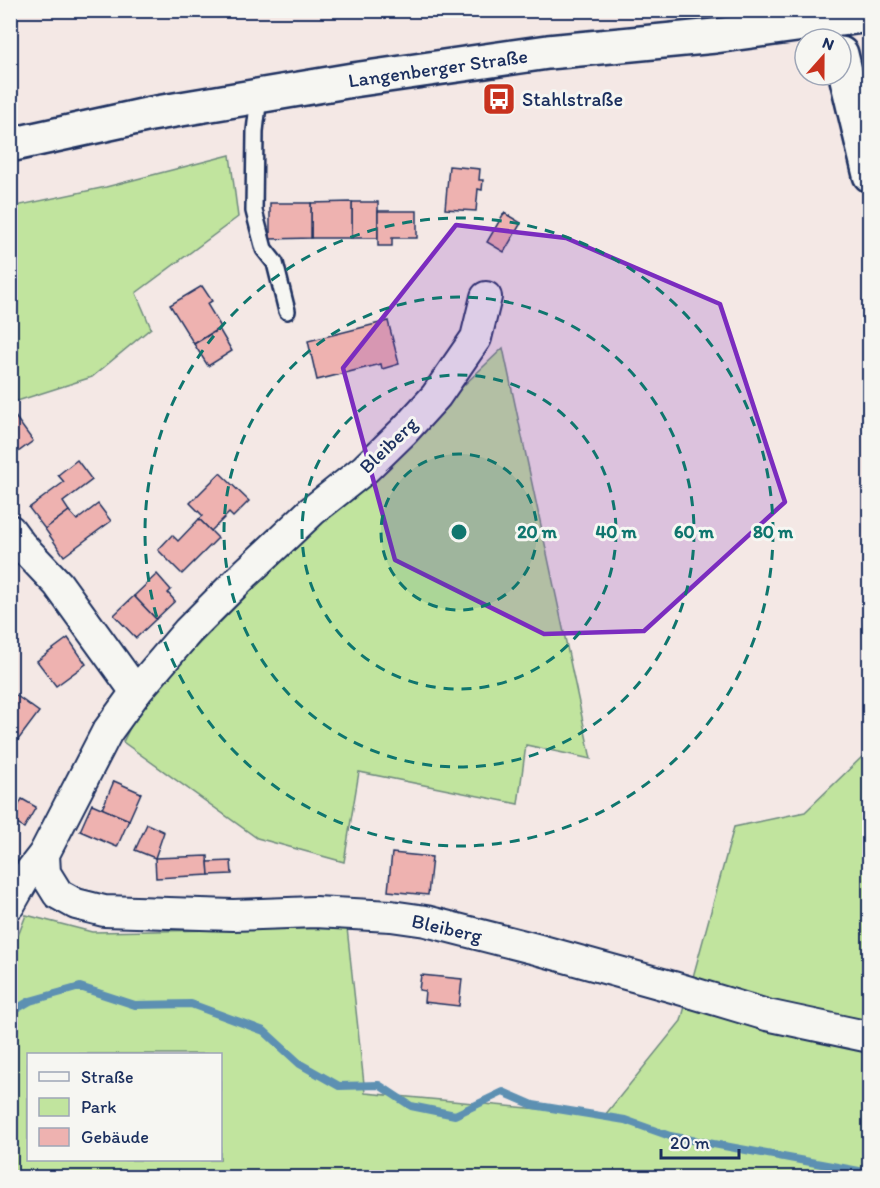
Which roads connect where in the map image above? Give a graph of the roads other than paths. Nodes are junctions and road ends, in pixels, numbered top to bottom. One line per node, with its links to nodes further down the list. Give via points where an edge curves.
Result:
1 (870, 15): 2 (main road, Langenberger Straße)
2 (836, 24): 4 (main road, Langenberger Straße, via 537,54)
3 (849, 87): 6 (main road)
4 (259, 96): 5 (main road, Langenberger Straße, via 151,114); 8 (lane, via 255,211 264,249 275,263)
5 (10, 145)
6 (870, 175)
7 (486, 297): 10 (street, Bleiberg, via 476,338 436,396 365,469 312,511 246,573 188,631)
8 (287, 311)
9 (14, 541): 10 (street, via 58,584)
10 (136, 692): 11 (street, Bleiberg, via 107,732)
11 (44, 854): 12 (street, Bleiberg); 13 (street, Bleiberg, via 45,873 58,894 76,904 104,911 233,915 315,912 426,921 767,1015)
12 (10, 904)
13 (870, 1037)

